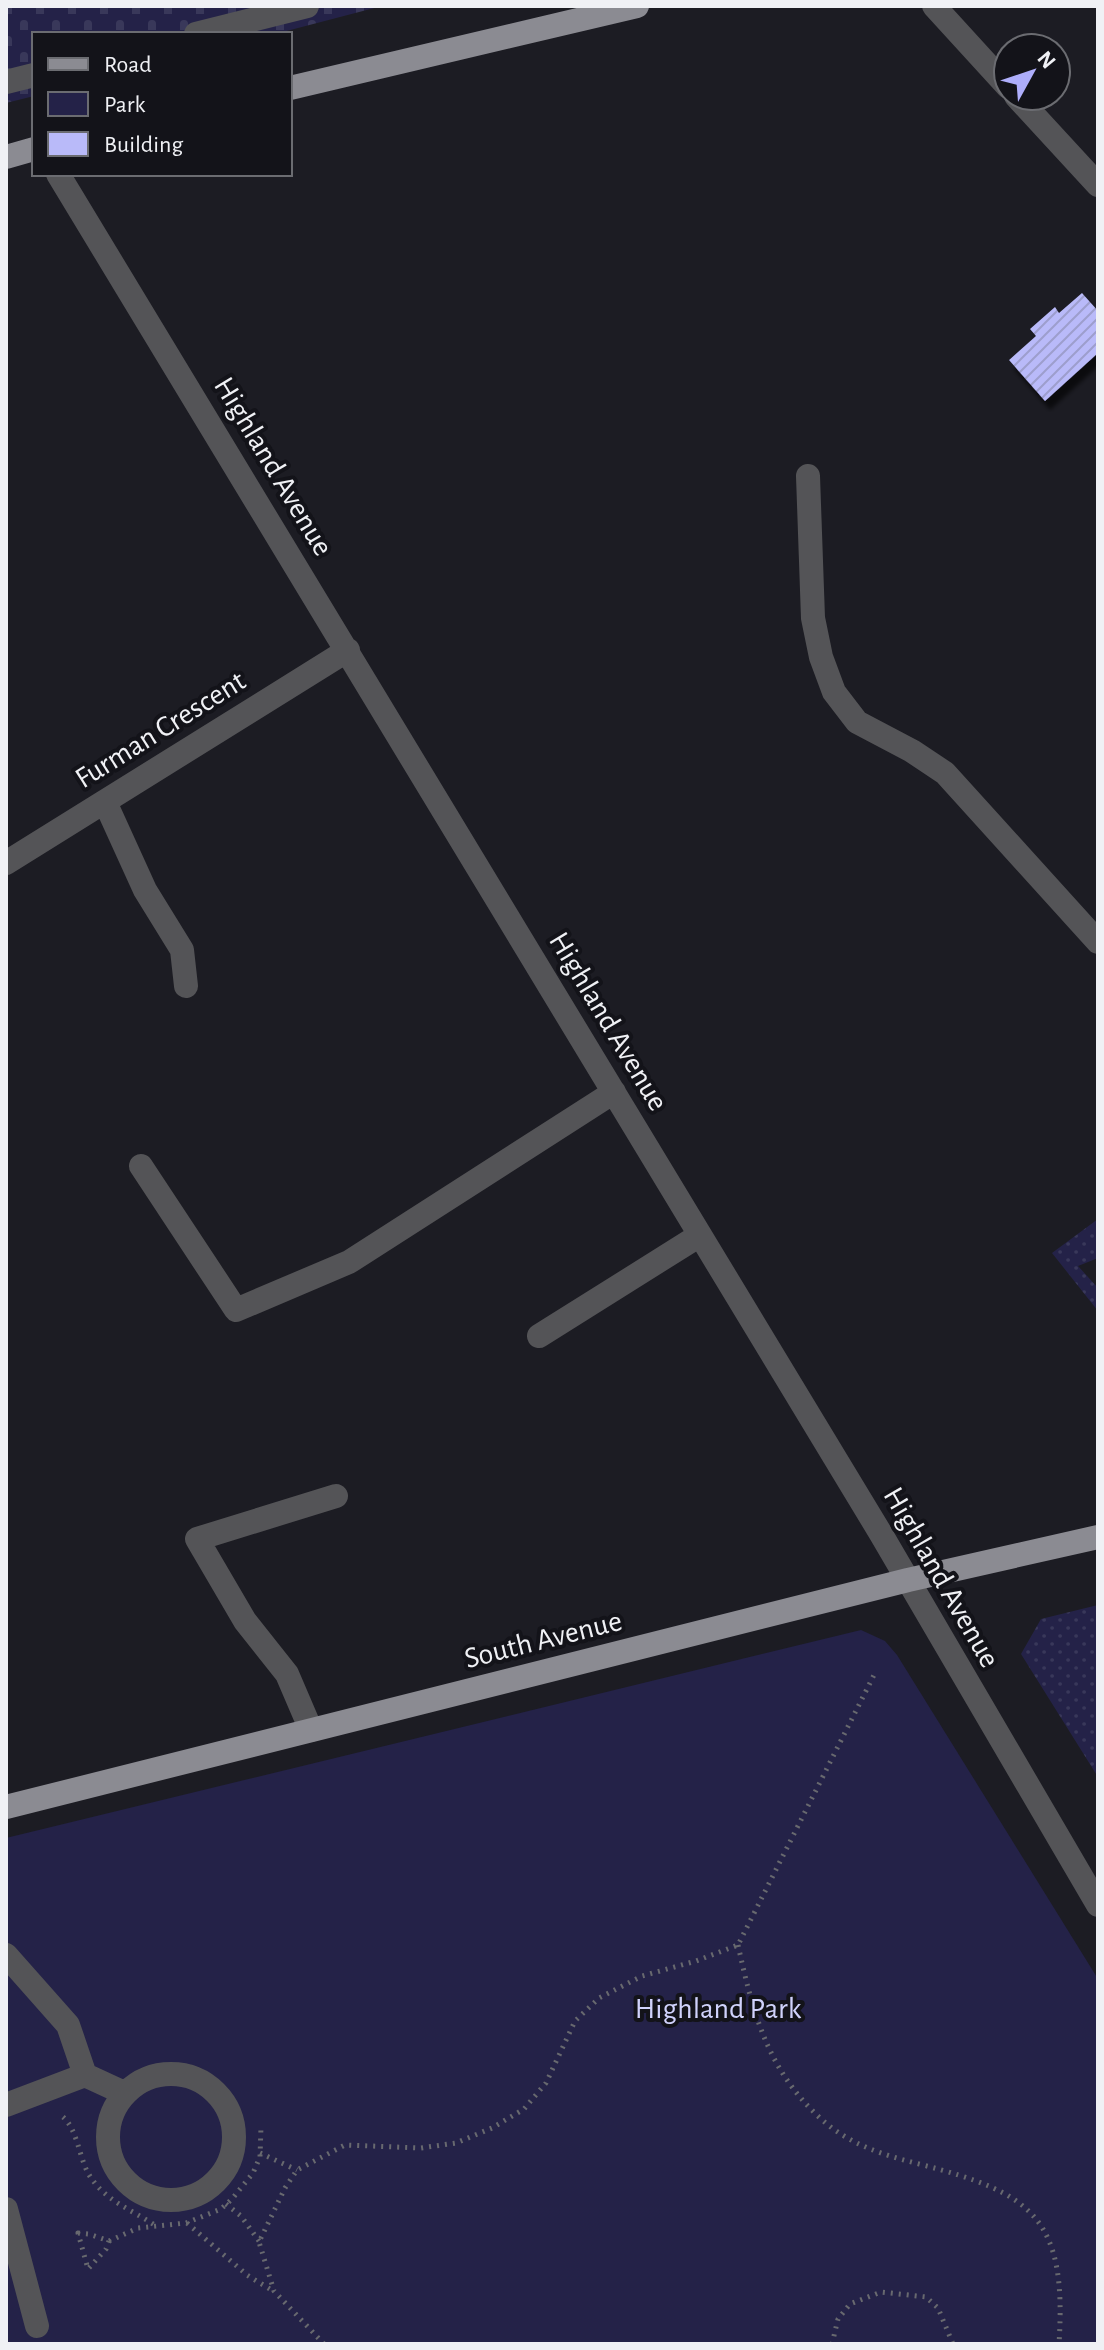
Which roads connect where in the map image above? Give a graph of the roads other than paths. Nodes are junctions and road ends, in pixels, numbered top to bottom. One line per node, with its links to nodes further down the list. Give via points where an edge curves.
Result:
1 (307, 6): 4 (street)
2 (637, 6): 8 (main road)
3 (934, 6): 5 (street)
4 (204, 32)
5 (992, 69)
6 (32, 76): 7 (street)
7 (6, 82)
8 (292, 88)
9 (1031, 112): 13 (street)
10 (32, 150): 11 (main road)
11 (6, 157)
12 (59, 176): 15 (street, Highland Avenue)
13 (1098, 185)
14 (808, 476): 18 (street, via 813,618 834,692 857,722 945,773)
15 (348, 650): 16 (street, Furman Crescent); 20 (street, Highland Avenue)
16 (105, 802): 17 (street, Furman Crescent); 19 (street, via 145,890 182,950)
17 (6, 863)
18 (1098, 942)
19 (186, 986)
20 (614, 1092): 21 (street, via 349,1262 236,1310); 22 (street, Highland Avenue)
21 (141, 1166)
22 (700, 1235): 23 (street); 26 (street, Highland Avenue)
23 (539, 1336)
24 (336, 1496): 27 (street, via 197,1539 245,1621 287,1674)
25 (1098, 1537): 26 (main road, South Avenue)
26 (908, 1580): 27 (main road, South Avenue); 29 (street, Highland Avenue)
27 (311, 1730): 28 (main road, South Avenue)
28 (6, 1807)
29 (1098, 1905)
30 (6, 1955): 31 (street, via 68,2025)
31 (85, 2075): 32 (street); 33 (street)
32 (124, 2093): 32 (street, via 107,2133 110,2155 135,2190 177,2201 215,2183 227,2166 233,2138 227,2108 215,2092 199,2080 159,2074)
33 (6, 2105)
34 (6, 2209): 35 (street)
35 (37, 2326)

